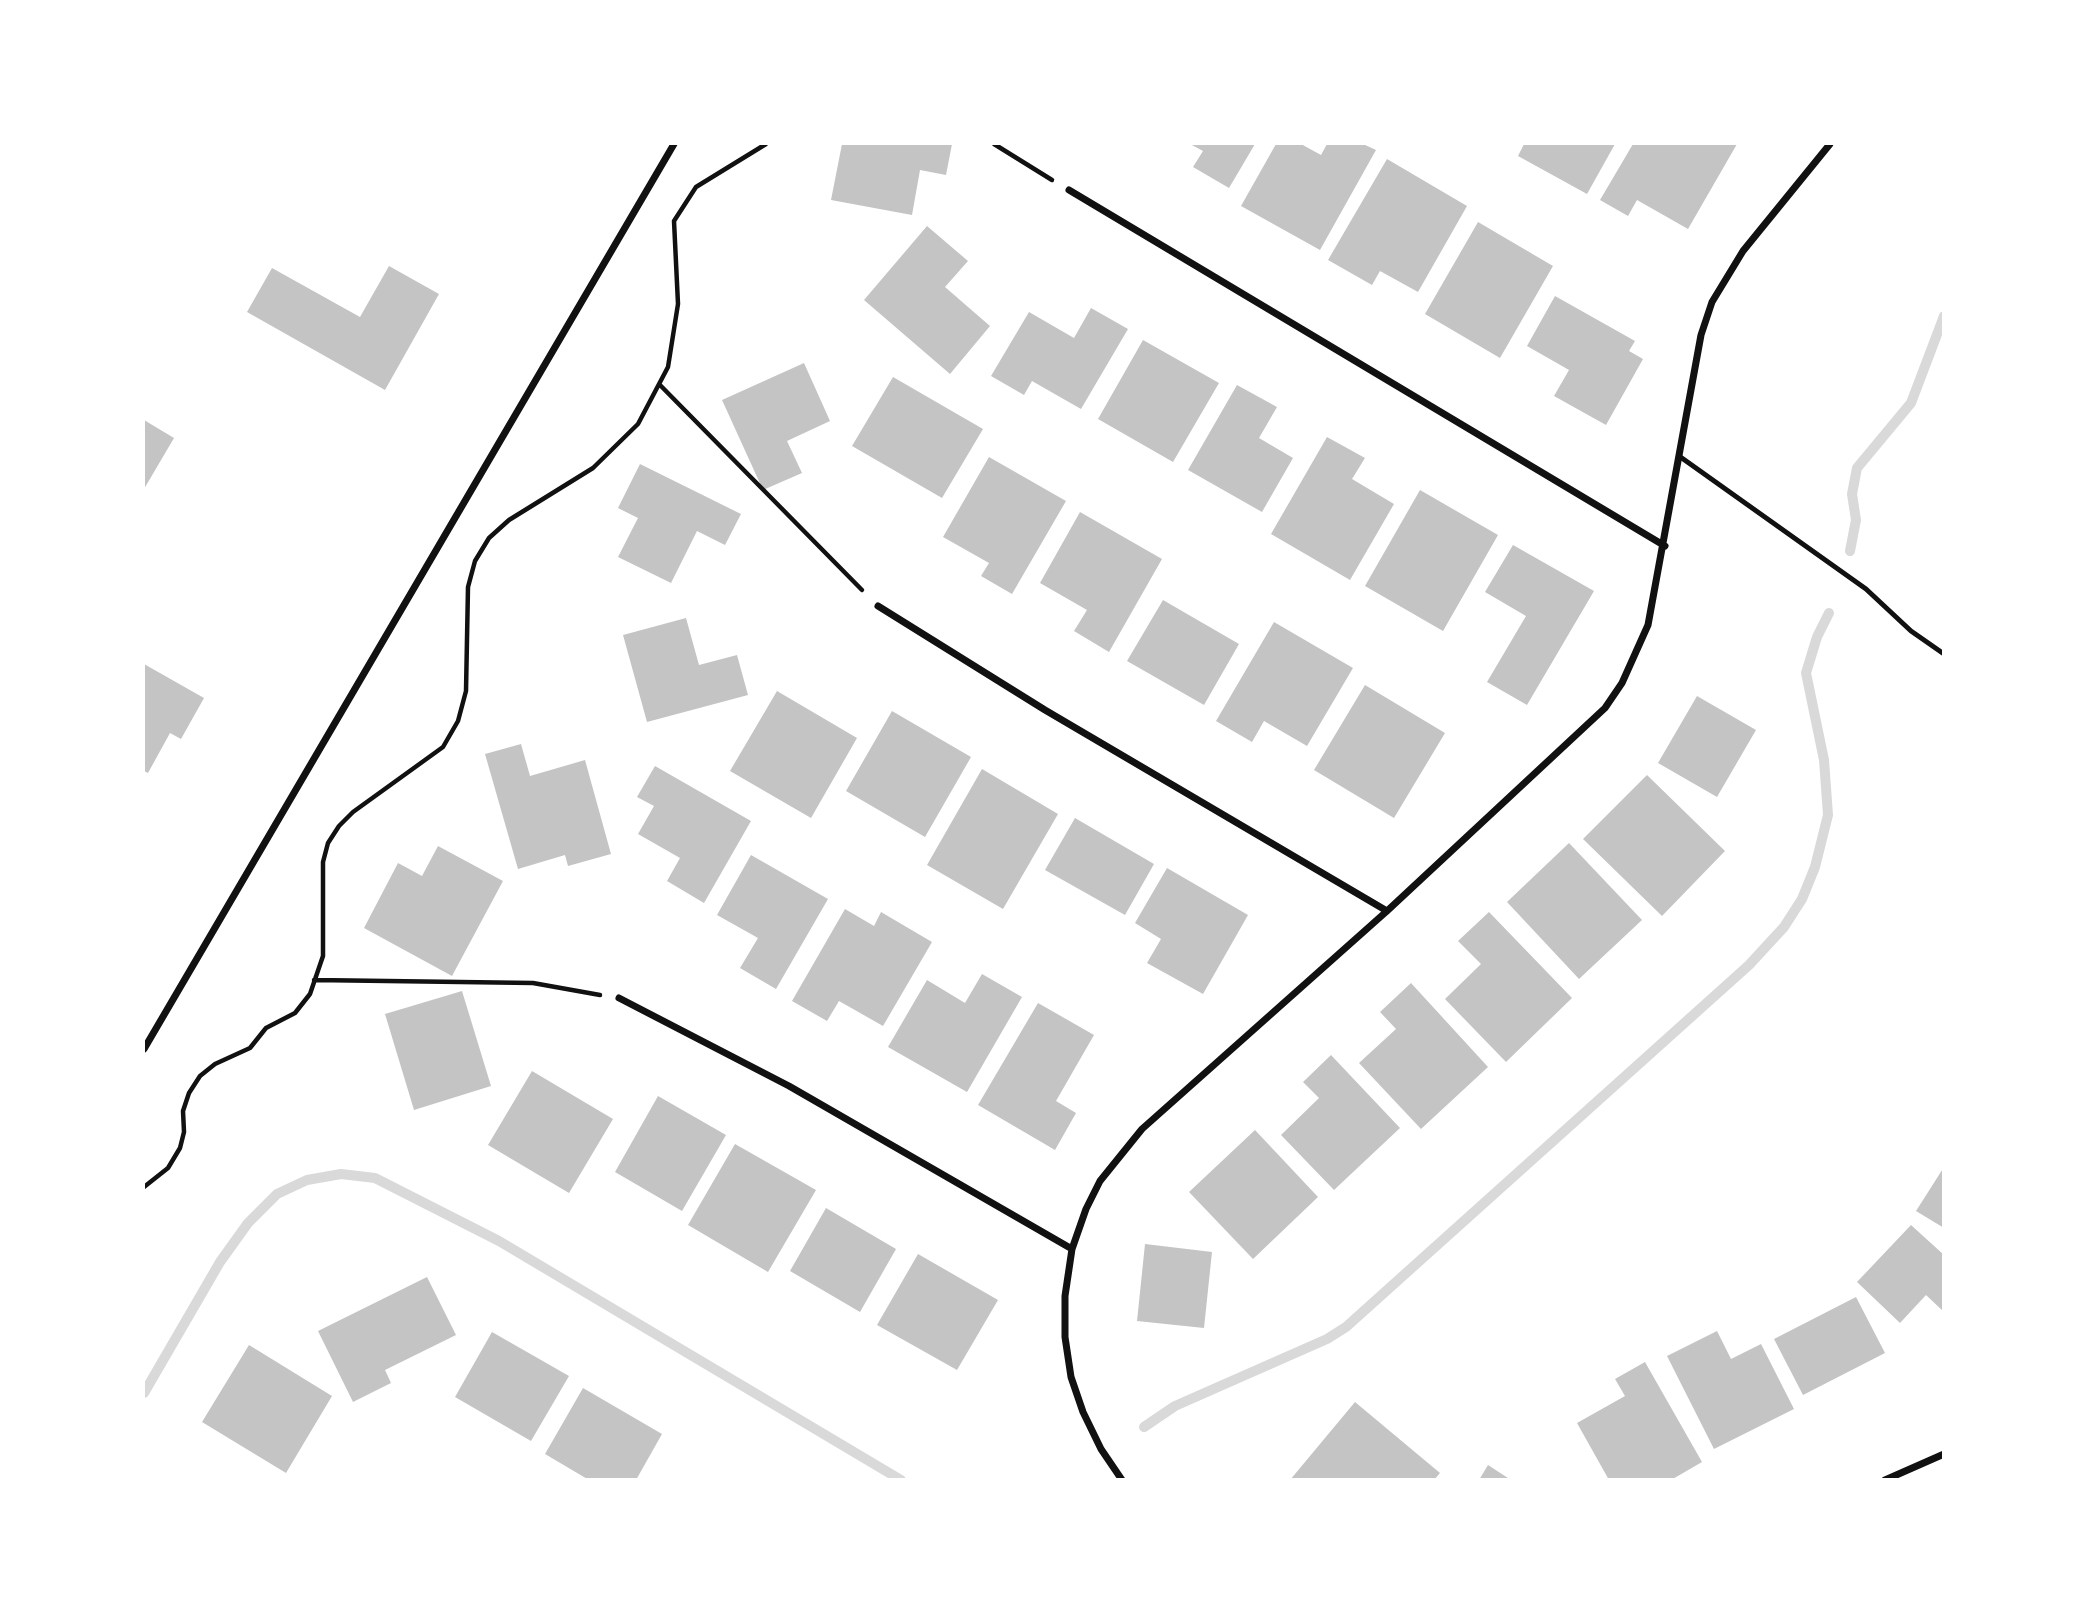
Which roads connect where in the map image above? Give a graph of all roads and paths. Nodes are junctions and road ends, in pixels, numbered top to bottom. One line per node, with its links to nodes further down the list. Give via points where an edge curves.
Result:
1 (674, 144): 14 (street)
2 (766, 144): 6 (path, via 696,187 674,221 678,304 668,367)
3 (994, 144): 5 (path)
4 (1830, 144): 7 (street, via 1743,251 1712,302 1701,335)
5 (1069, 190): 8 (street)
6 (659, 384): 9 (path); 12 (path, via 638,424 593,468 509,520 489,538 475,561 468,587 466,691 458,721 443,747 353,813 328,843 323,862 323,956)
7 (1679, 456): 8 (street); 10 (lane, via 1866,589)
8 (1665, 546): 11 (street, via 1638,653 1605,708)
9 (878, 606): 11 (street)
10 (1944, 654)
11 (1387, 911): 16 (street, via 1135,1137 1100,1181)
12 (314, 980): 13 (path, via 533,983); 15 (path, via 310,994 295,1013 266,1028 250,1048 200,1076 183,1111 180,1148 168,1168)
13 (619, 998): 16 (street, via 789,1086)
14 (144, 1049)
15 (144, 1187)
16 (1072, 1249): 18 (street, via 1065,1296 1072,1377 1101,1449)
17 (1944, 1454): 19 (street)
18 (1122, 1479)
19 (1885, 1479)

